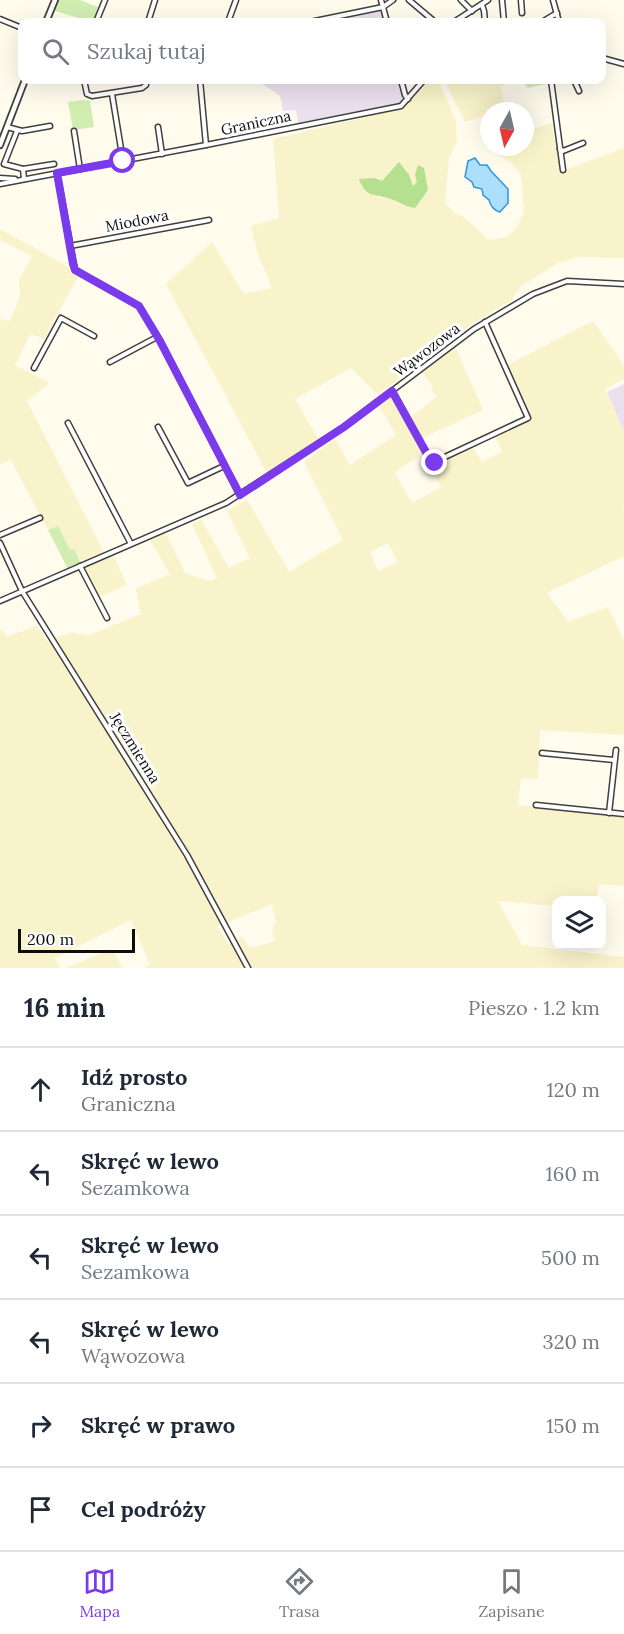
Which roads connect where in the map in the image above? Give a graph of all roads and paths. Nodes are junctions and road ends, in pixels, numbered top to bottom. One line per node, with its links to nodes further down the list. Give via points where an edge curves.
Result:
1 (55, 0): 19 (street)
2 (105, 0): 20 (street)
3 (154, 0): 21 (street)
4 (236, 0): 22 (street)
5 (381, 0): 14 (street)
6 (393, 0): 14 (street)
7 (409, 0): 25 (street)
8 (461, 0): 15 (street)
9 (489, 0): 13 (street)
10 (502, 0): 28 (street)
11 (521, 0): 16 (street)
12 (554, 0): 17 (street)
13 (482, 4): 15 (street); 27 (street)
14 (383, 7): 23 (street); 24 (street)
15 (472, 11): 18 (street)
16 (522, 13)
17 (557, 13): 29 (street); 30 (street)
18 (464, 16): 26 (street)
19 (48, 18)
20 (98, 18)
21 (149, 18)
22 (229, 18)
23 (329, 18)
24 (386, 18)
25 (430, 18)
26 (461, 18)
27 (485, 18)
28 (504, 18)
29 (549, 18)
30 (558, 18)
31 (0, 19): 32 (street)
32 (18, 26)
33 (606, 59): 34 (street)
34 (624, 64)
35 (23, 84): 47 (street)
36 (85, 84): 44 (street, via 90,96)
37 (146, 84): 44 (street)
38 (200, 84): 53 (street)
39 (402, 84): 45 (street)
40 (421, 84): 45 (street, Graniczna)
41 (551, 84): 54 (street)
42 (576, 84): 43 (street)
43 (579, 91)
44 (112, 94): 56 (street)
45 (408, 99): 53 (street, Graniczna, via 400,106)
46 (50, 126): 49 (street)
47 (7, 127): 49 (street); 52 (street)
48 (158, 127): 55 (street)
49 (17, 131): 58 (street, via 4,164)
50 (74, 131): 59 (street)
51 (583, 143): 54 (street)
52 (0, 145)
53 (206, 145): 55 (street, Graniczna)
54 (559, 149): 60 (street)
55 (162, 154): 56 (street, Graniczna)
56 (123, 161): 59 (street, Graniczna)
57 (54, 164): 58 (street)
58 (23, 169): 63 (street)
59 (80, 169): 61 (street, Graniczna)
60 (562, 170)
61 (57, 173): 63 (street, Graniczna); 66 (street)
62 (0, 178): 63 (street, Graniczna)
63 (23, 179): 64 (street, Graniczna)
64 (0, 183)
65 (209, 220): 66 (street, Miodowa)
66 (70, 246): 70 (street, via 75,270 139,306)
67 (624, 284): 68 (street, Wąwozowa, via 567,280 533,294)
68 (485, 322): 73 (street, Wąwozowa); 73 (street, via 528,418 432,463)
69 (94, 336): 72 (street, via 61,318)
70 (158, 337): 71 (street); 76 (street)
71 (110, 362)
72 (34, 368)
73 (392, 391): 77 (street, Wąwozowa)
74 (68, 423): 81 (street)
75 (158, 427): 76 (street, via 188,483)
76 (224, 466): 77 (street)
77 (240, 495): 81 (street, Wąwozowa)
78 (40, 518): 79 (street)
79 (0, 535)
80 (0, 543): 83 (street, Jęczmienna)
81 (131, 543): 82 (street, Wąwozowa)
82 (80, 566): 83 (street, Wąwozowa); 85 (street)
83 (21, 591): 84 (street, Wąwozowa); 92 (street, Jęczmienna, via 187,855)
84 (0, 601)
85 (107, 618)
86 (616, 750): 88 (street)
87 (542, 753): 88 (street)
88 (614, 760): 90 (street)
89 (536, 805): 90 (street)
90 (609, 813): 91 (street)
91 (624, 814)
92 (248, 968)

